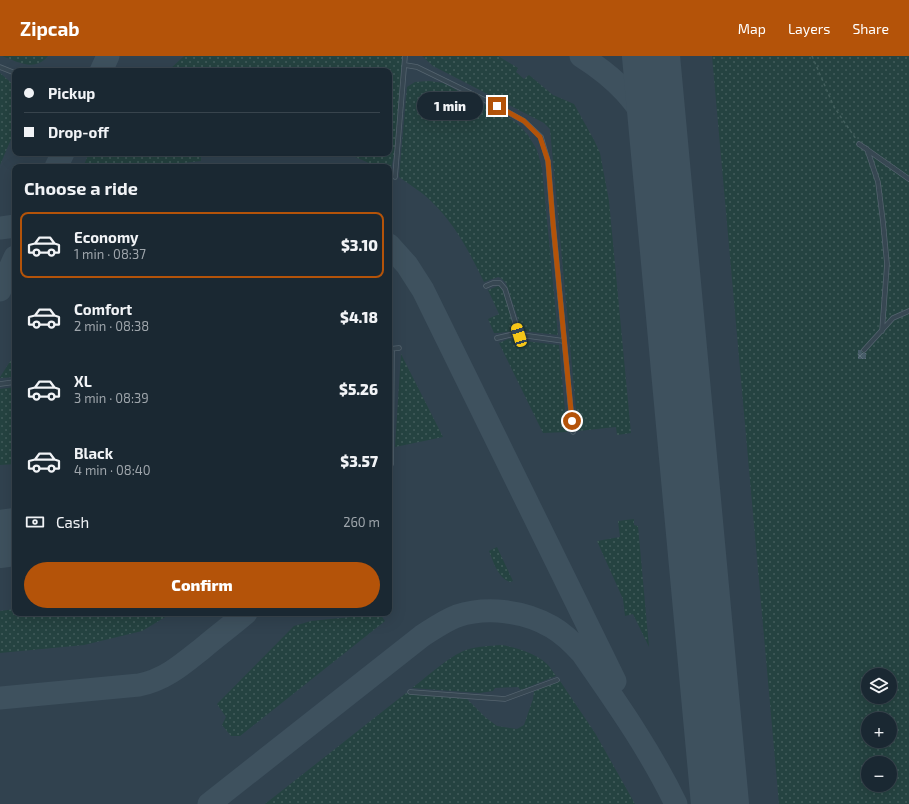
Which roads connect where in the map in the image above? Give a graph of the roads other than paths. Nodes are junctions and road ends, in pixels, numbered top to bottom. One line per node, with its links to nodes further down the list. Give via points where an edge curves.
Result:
1 (405, 56): 2 (lane)
2 (405, 65): 7 (lane); 14 (lane, via 417,67 497,106 524,121 540,137 548,161)
3 (0, 67): 4 (lane)
4 (12, 72)
5 (859, 144): 6 (lane)
6 (867, 149): 8 (lane); 11 (lane, via 878,182 887,264)
7 (395, 177)
8 (909, 179)
9 (486, 286): 12 (lane, via 500,283 505,289)
10 (909, 311): 11 (lane, via 893,318)
11 (882, 331): 17 (lane)
12 (519, 335): 13 (lane); 14 (lane)
13 (497, 338)
14 (564, 341): 20 (lane)
15 (398, 348): 16 (lane)
16 (392, 349)
17 (864, 350)
18 (12, 382): 19 (lane)
19 (0, 384)
20 (573, 432)
21 (557, 680): 22 (lane, via 504,699)
22 (410, 692)

